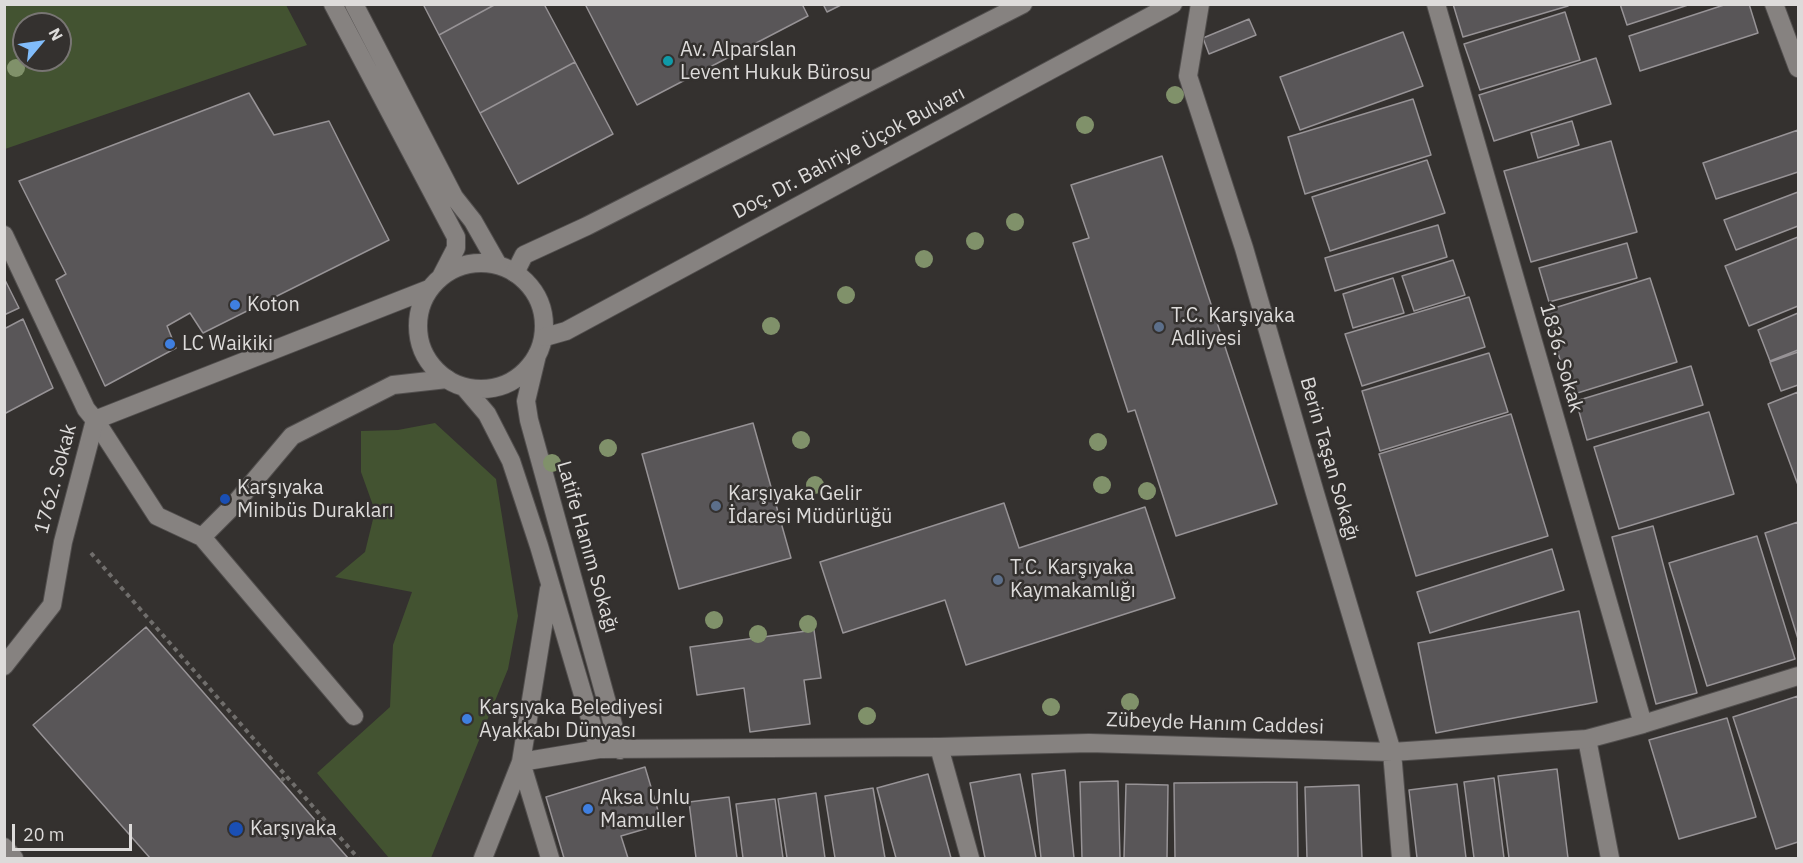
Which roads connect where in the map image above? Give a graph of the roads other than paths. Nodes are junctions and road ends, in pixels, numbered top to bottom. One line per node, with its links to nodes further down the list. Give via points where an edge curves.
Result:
1 (333, 4): 12 (street, via 456,237 456,248)
2 (354, 4): 10 (street, via 454,197)
3 (1023, 4): 11 (street, via 524,255)
4 (1173, 4): 13 (street, Doç. Dr. Bahriye Üçok Bulvarı, via 566,331)
5 (1200, 4): 28 (street, Berin Taşan Sokağı, via 1188,76 1245,248)
6 (1436, 4): 23 (street, 1836. Sokak)
7 (1774, 4): 8 (street)
8 (1798, 68)
9 (4, 235): 17 (street, 1762. Sokak, via 86,409)
10 (498, 265): 11 (street); 12 (street, via 458,267)
11 (515, 273): 13 (street, via 539,301)
12 (435, 284): 15 (street, via 420,311 418,330 432,366); 17 (street)
13 (545, 337): 14 (street)
14 (537, 355): 16 (street, via 525,372 507,384 486,389); 27 (street, Latife Hanım Sokağı, via 526,401 529,420)
15 (447, 379): 16 (street); 18 (street, via 393,385 292,436)
16 (464, 387): 19 (street, via 487,414 511,461)
17 (95, 420): 18 (street, via 157,516); 20 (street, 1762. Sokak, via 63,542 52,605)
18 (202, 537): 22 (street)
19 (550, 584): 26 (street); 29 (street)
20 (4, 666)
21 (1798, 676): 23 (street, Zübeyde Hanım Caddesi)
22 (354, 716)
23 (1643, 724): 24 (street, Zübeyde Hanım Caddesi)
24 (1587, 739): 28 (street, Zübeyde Hanım Caddesi); 36 (street)
25 (939, 747): 27 (street, Zübeyde Hanım Caddesi); 28 (street, Zübeyde Hanım Caddesi, via 1089,743); 34 (street)
26 (599, 749): 27 (street, Zübeyde Hanım Caddesi); 29 (street, Zübeyde Hanım Caddesi)
27 (620, 750)
28 (1392, 752): 35 (street, Berin Taşan Sokağı)
29 (521, 762): 32 (street); 33 (street)
30 (4, 847): 31 (street)
31 (14, 858)
32 (483, 858)
33 (550, 858)
34 (970, 858)
35 (1401, 858)
36 (1610, 858)

